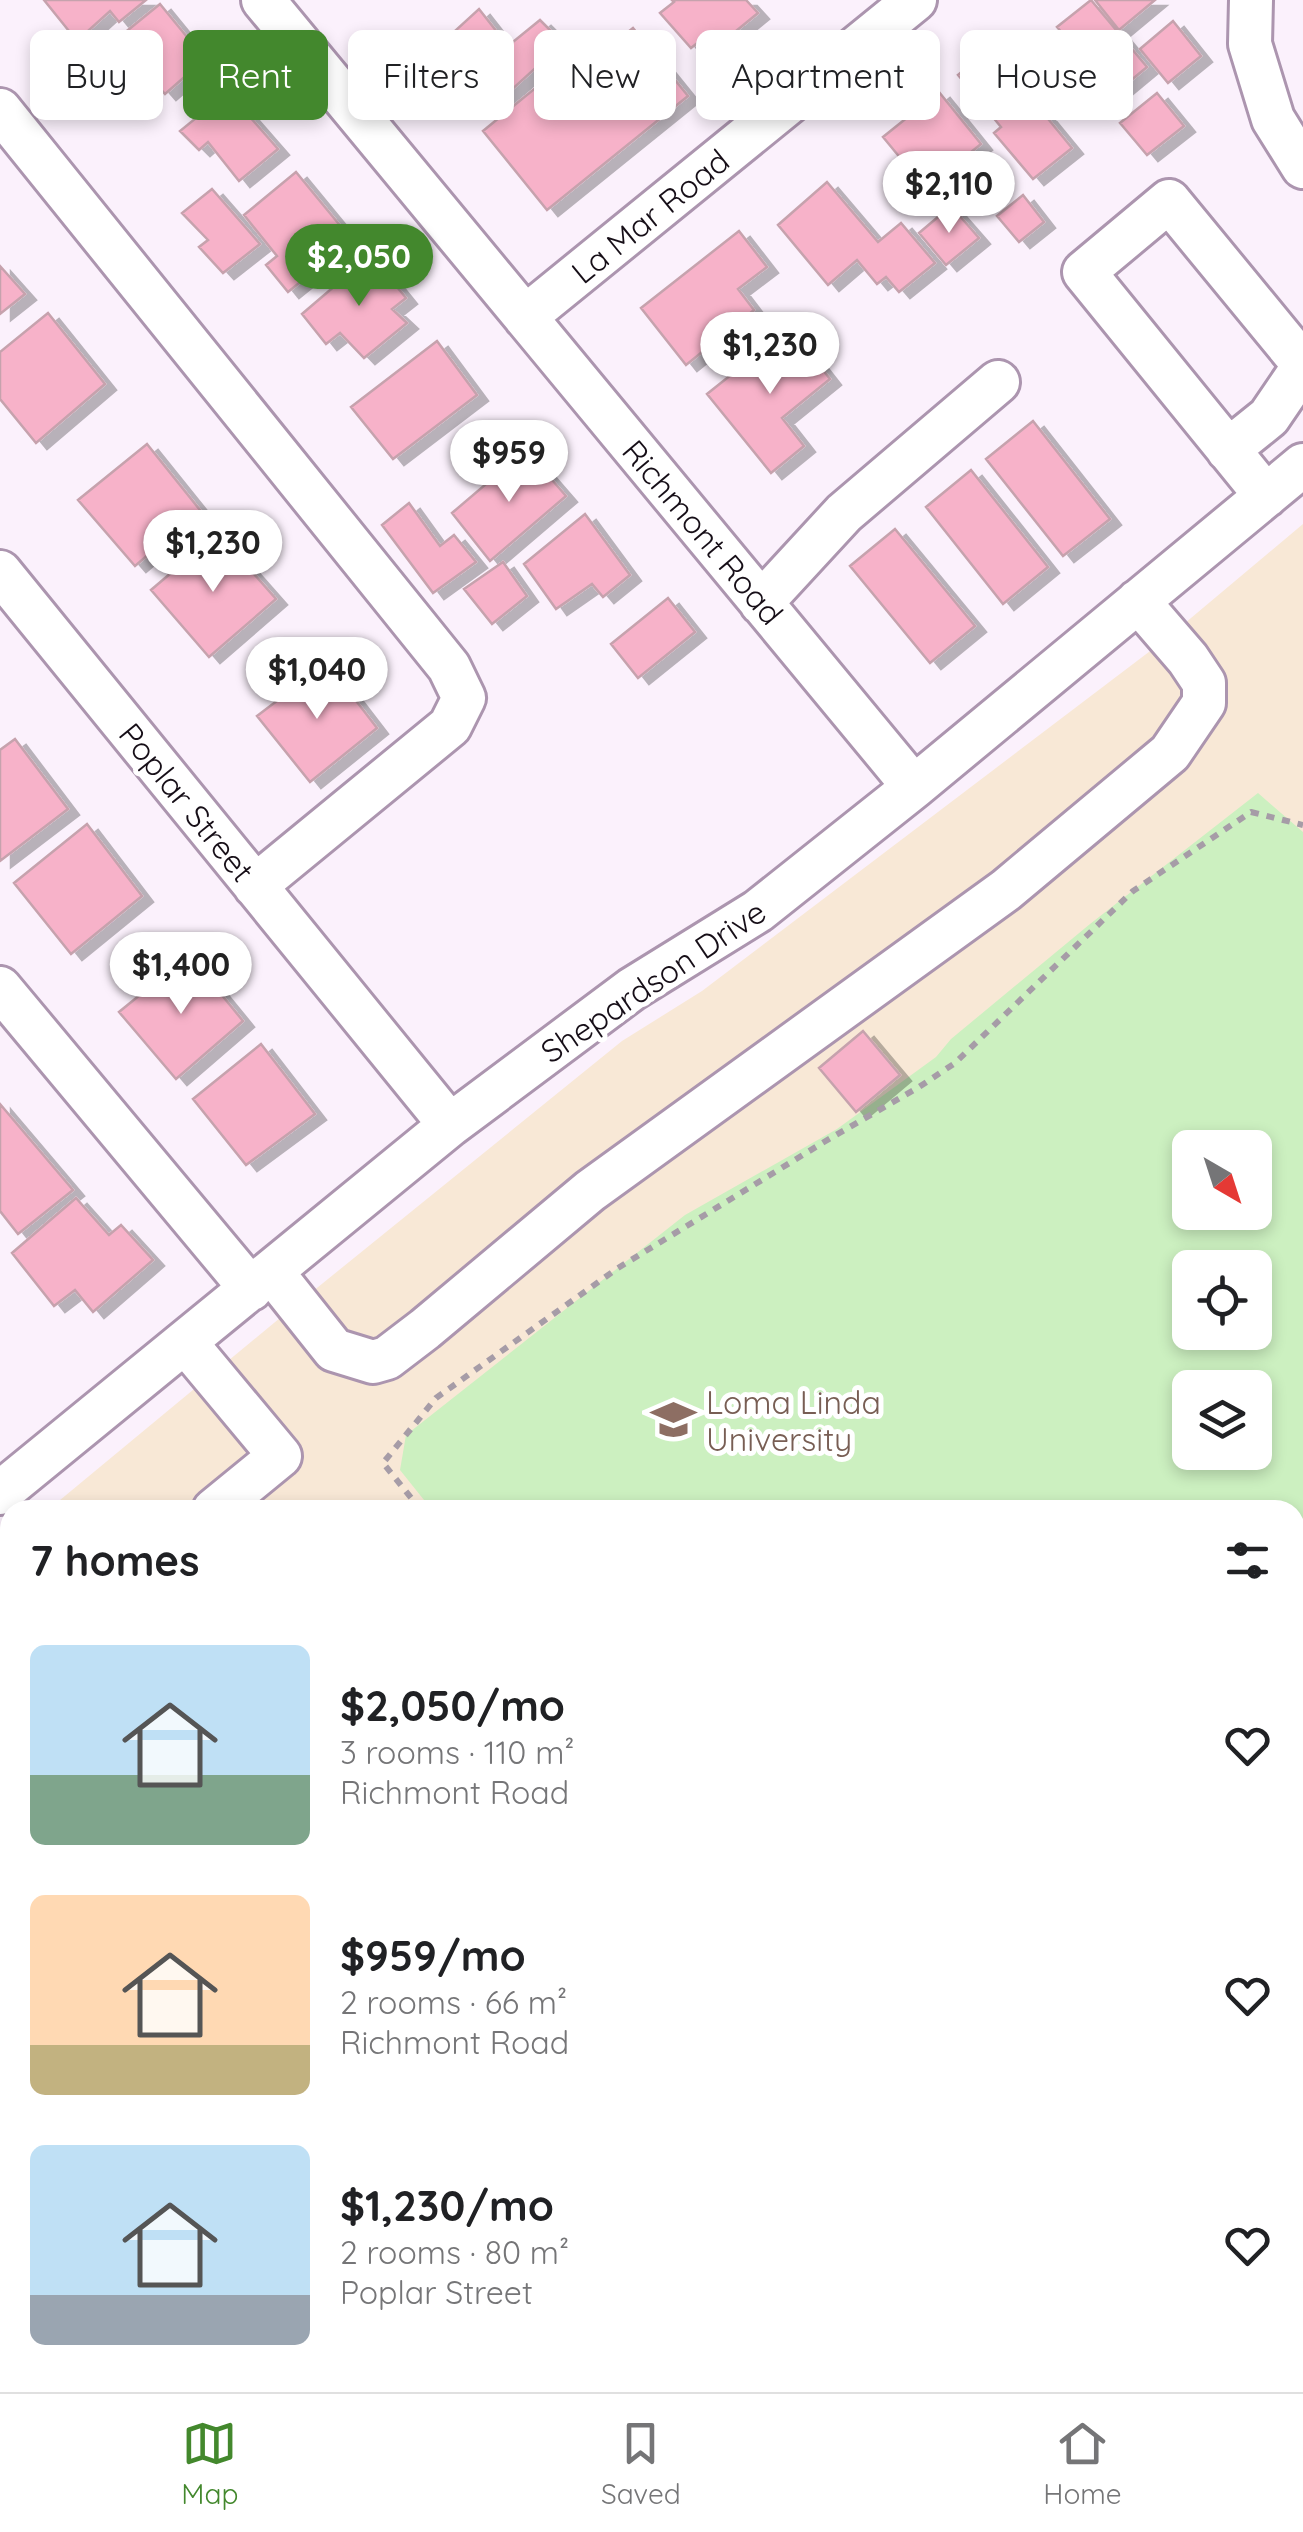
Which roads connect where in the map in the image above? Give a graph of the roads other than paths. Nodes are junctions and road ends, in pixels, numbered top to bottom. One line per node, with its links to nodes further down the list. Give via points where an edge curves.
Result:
1 (263, 0): 6 (street, Richmont Road)
2 (915, 0): 6 (street, La Mar Road)
3 (1251, 0): 5 (street, via 1250,44 1273,119)
4 (0, 110): 16 (street, via 450,667 464,698 450,726)
5 (1303, 167)
6 (525, 317): 14 (street, Richmont Road)
7 (1303, 366): 9 (street, via 1269,417); 9 (street, via 1169,201 1084,272)
8 (998, 382): 14 (street, via 844,513)
9 (1228, 450): 11 (street)
10 (1303, 465): 11 (street, Shepardson Drive)
11 (1266, 496): 13 (street, Shepardson Drive)
12 (0, 572): 16 (street, Poplar Street)
13 (1138, 601): 15 (street, Shepardson Drive); 19 (street, via 1204,682 1204,703 1170,754 1006,890 590,1190 386,1358 373,1362 334,1350)
14 (762, 603): 15 (street, Richmont Road)
15 (914, 787): 18 (street, Shepardson Drive, via 758,911 632,988)
16 (255, 886): 18 (street, Poplar Street)
17 (0, 988): 19 (street)
18 (450, 1124): 19 (street, Shepardson Drive)
19 (261, 1280): 20 (street, Shepardson Drive)
20 (185, 1342): 21 (street, Shepardson Drive); 22 (street, via 280,1456)
21 (6, 1475)
22 (226, 1500)

